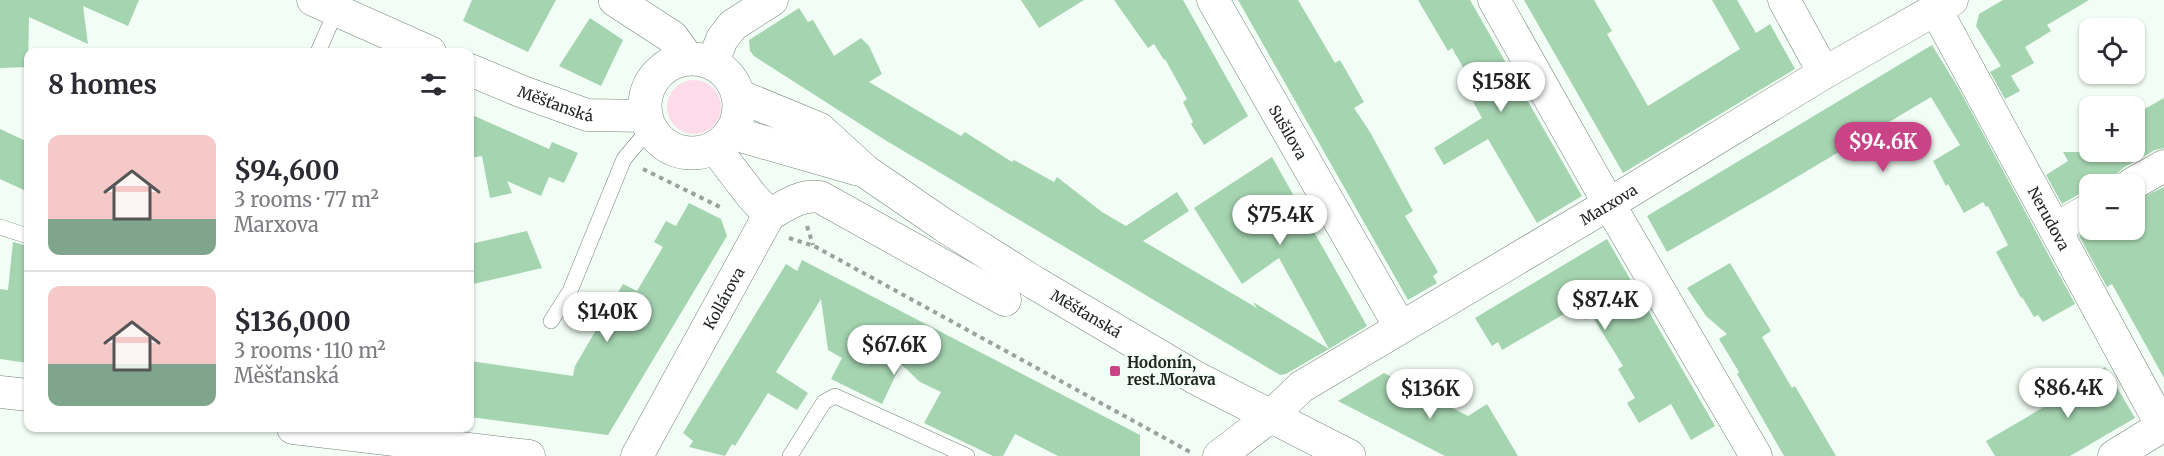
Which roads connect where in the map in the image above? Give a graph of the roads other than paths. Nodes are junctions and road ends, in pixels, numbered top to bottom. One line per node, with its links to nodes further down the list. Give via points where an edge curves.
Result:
1 (772, 0): 10 (street, via 733,25)
2 (1213, 0): 28 (street, Sušilova)
3 (1494, 0): 20 (street)
4 (1784, 0): 12 (street)
5 (325, 5): 8 (lane); 9 (street)
6 (622, 5): 10 (main road, via 657,26); 13 (main road)
7 (1944, 5): 12 (street, Marxova); 24 (street, Nerudova)
8 (319, 48)
9 (421, 48)
10 (700, 60): 13 (main road, via 676,61); 14 (main road, via 725,70)
11 (474, 72): 15 (street, Měšťanská, via 587,114)
12 (1824, 73): 20 (street, Marxova)
13 (657, 74): 15 (main road, via 645,101)
14 (739, 96): 16 (main road, via 740,109); 18 (main road, Měšťanská, via 819,129)
15 (648, 122): 16 (main road, via 662,142 678,151 691,153); 27 (lane, via 624,159 570,291)
16 (723, 140): 18 (main road, Měšťanská); 22 (street)
17 (2164, 166): 19 (street)
18 (865, 171): 31 (main road, Měšťanská, via 1035,283)
19 (2145, 177)
20 (1609, 204): 28 (street, Marxova); 40 (street)
21 (2079, 215): 24 (street)
22 (766, 221): 26 (street, via 798,199 820,197); 35 (street, Kollárova)
23 (0, 227): 25 (lane)
24 (2055, 229): 32 (street, Nerudova)
25 (24, 235)
26 (1005, 300)
27 (551, 321)
28 (1400, 327): 31 (street, Marxova, via 1301,387)
29 (0, 392): 30 (street)
30 (24, 395)
31 (1270, 417): 38 (street, Marxova); 39 (main road, Měšťanská)
32 (2163, 426): 41 (street)
33 (327, 432): 34 (street)
34 (530, 456)
35 (637, 456)
36 (790, 456): 37 (lane, via 824,402 835,396)
37 (967, 456)
38 (1219, 456)
39 (1349, 456)
40 (1756, 456)
41 (2114, 456)

